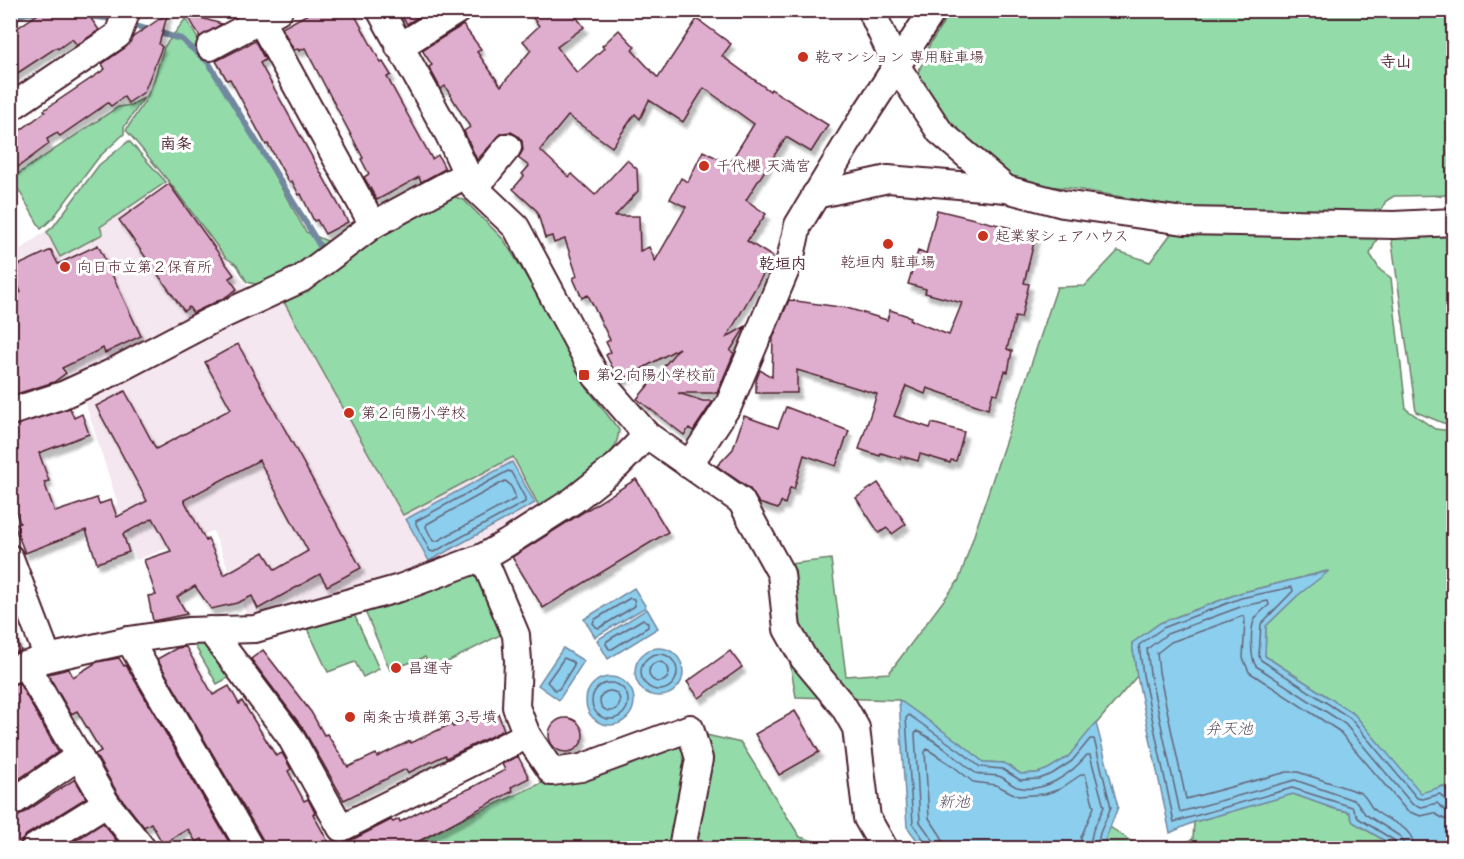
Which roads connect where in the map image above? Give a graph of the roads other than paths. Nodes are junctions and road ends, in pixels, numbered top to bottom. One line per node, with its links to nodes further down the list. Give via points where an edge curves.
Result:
1 (126, 10): 10 (street, via 118,35)
2 (380, 10): 8 (street)
3 (458, 10): 8 (street)
4 (871, 10): 9 (street)
5 (933, 10): 9 (street)
6 (270, 16): 7 (street); 16 (street)
7 (210, 47)
8 (399, 47): 12 (street)
9 (897, 66): 13 (street, via 940,132); 14 (street)
10 (10, 108)
11 (508, 147): 12 (street)
12 (471, 181): 16 (street); 18 (street, via 516,227 596,376)
13 (1006, 189): 14 (street, via 888,179); 15 (street, via 1063,204 1184,220 1395,225)
14 (815, 195): 19 (street, via 798,225 790,260 729,404)
15 (1454, 222)
16 (373, 225): 17 (street, via 301,279 109,374 63,395)
17 (10, 412)
18 (647, 435): 19 (street); 20 (street, via 618,465 574,500)
19 (689, 465): 33 (street, via 741,501 781,574 787,629 804,659 844,707 856,728 867,818)
20 (483, 557): 22 (street, via 400,588 301,617 255,629); 25 (street, via 516,635 516,707)
21 (10, 558): 24 (street)
22 (210, 630): 23 (street); 25 (street, via 290,736 341,828)
23 (129, 640): 24 (street); 31 (street)
24 (28, 665): 26 (street)
25 (527, 735): 32 (street, via 552,772 581,768 690,729 699,759)
26 (79, 756): 27 (street); 28 (street)
27 (106, 803): 29 (street); 30 (street)
28 (10, 804)
29 (34, 849)
30 (142, 849)
31 (250, 849)
32 (682, 849)
33 (885, 849)

